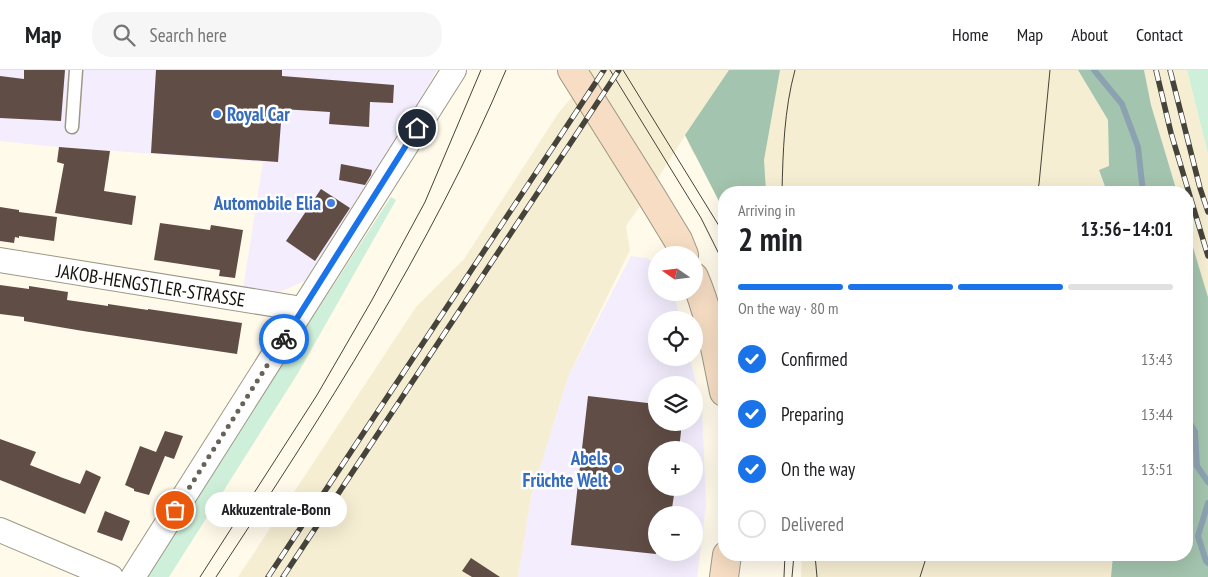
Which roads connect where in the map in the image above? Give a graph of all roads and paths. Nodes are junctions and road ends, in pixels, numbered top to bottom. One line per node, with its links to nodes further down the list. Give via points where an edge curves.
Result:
1 (76, 70): 4 (lane)
2 (454, 70): 8 (street)
3 (572, 70): 5 (main road)
4 (72, 127)
5 (680, 246)
6 (0, 260): 8 (street, JAKOB-HENGSTLER-STRASSE)
7 (703, 300): 9 (main road)
8 (302, 309): 13 (street)
9 (718, 364)
10 (0, 530): 12 (street)
11 (726, 561): 14 (main road)
12 (111, 577)
13 (133, 577)
14 (724, 577)

